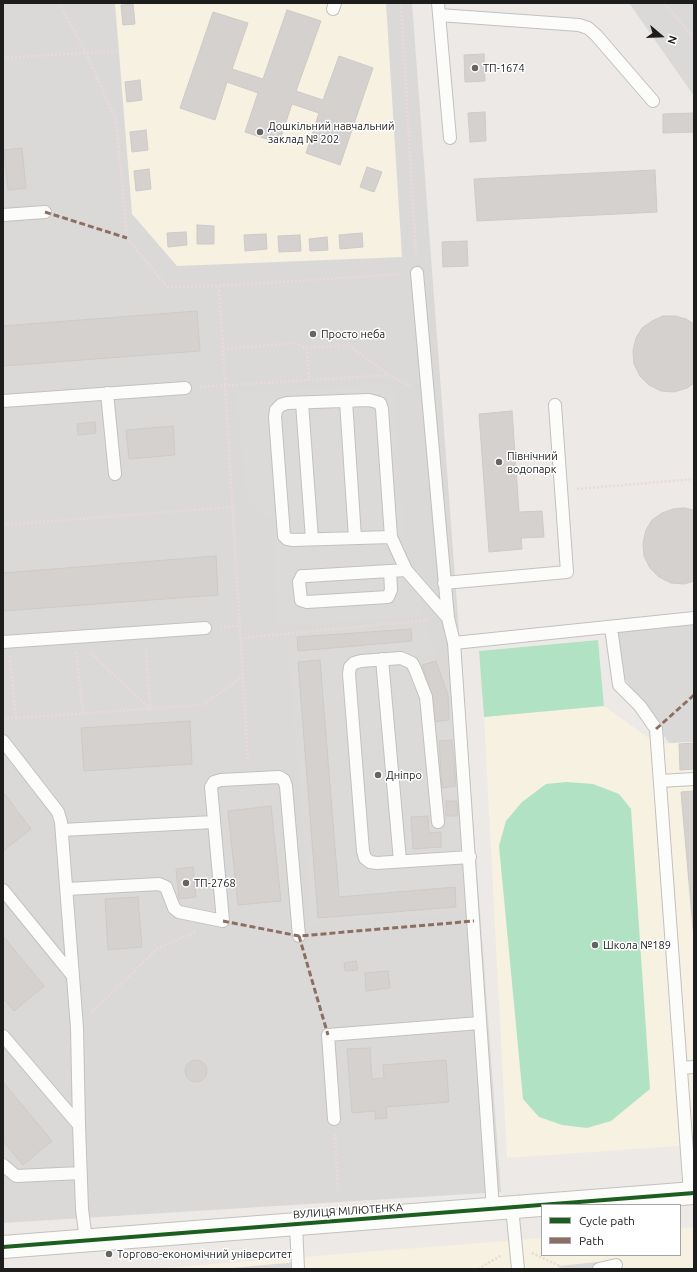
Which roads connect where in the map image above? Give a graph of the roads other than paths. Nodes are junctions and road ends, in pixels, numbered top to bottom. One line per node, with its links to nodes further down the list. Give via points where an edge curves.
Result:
1 (439, 9): 2 (lane, via 588,28); 3 (lane)
2 (653, 101)
3 (450, 138)
4 (45, 212): 5 (lane)
5 (3, 215)
6 (417, 273): 19 (lane)
7 (186, 388): 8 (lane)
8 (108, 393): 9 (lane); 13 (lane)
9 (3, 401)
10 (346, 401): 11 (lane); 14 (lane, via 375,401 380,403 382,409); 15 (lane)
11 (302, 403): 16 (lane); 16 (lane, via 281,405 276,410 283,531 287,539)
12 (555, 405): 19 (lane, via 567,572)
13 (115, 474)
14 (391, 537): 15 (lane); 17 (lane)
15 (355, 538): 16 (lane)
16 (312, 539)
17 (406, 570): 18 (lane); 20 (lane)
18 (390, 571): 18 (lane, via 302,576 301,600 307,602 388,597 391,590)
19 (444, 583): 20 (lane)
20 (448, 618): 25 (lane)
21 (694, 618): 23 (lane)
22 (205, 628): 24 (lane)
23 (611, 628): 25 (lane); 29 (lane, via 619,686 640,706 656,729)
24 (6, 642)
25 (454, 643): 33 (lane)
26 (382, 659): 31 (lane, via 401,658 412,663 426,697); 34 (lane); 34 (lane, via 354,663 349,674 363,851 365,858 370,862)
27 (3, 741): 32 (lane, via 58,812)
28 (694, 779): 29 (lane)
29 (660, 782): 42 (lane)
30 (213, 822): 32 (lane); 35 (lane, via 223,922 179,912 174,908 166,887 159,884); 37 (lane, via 210,794 214,782 279,777 284,780)
31 (438, 822)
32 (62, 830): 35 (lane)
33 (470, 857): 34 (lane); 39 (lane)
34 (400, 861)
35 (67, 889): 38 (lane)
36 (3, 890): 38 (lane)
37 (299, 936)
38 (73, 976): 44 (lane, via 77,1028)
39 (480, 1023): 43 (lane, via 328,1035); 51 (lane)
40 (3, 1036): 44 (lane)
41 (694, 1066): 42 (lane)
42 (681, 1068): 47 (lane)
43 (334, 1119)
44 (78, 1125): 46 (lane)
45 (3, 1165): 46 (lane, via 16,1176)
46 (81, 1172): 53 (lane)
47 (692, 1193): 48 (street, ВУЛИЦЯ МІЛЮТЕНКА)
48 (610, 1202): 49 (street, ВУЛИЦЯ МІЛЮТЕНКА)
49 (574, 1204)
50 (541, 1206): 51 (street, ВУЛИЦЯ МІЛЮТЕНКА)
51 (502, 1208): 52 (street, ВУЛИЦЯ МІЛЮТЕНКА); 57 (lane)
52 (296, 1224): 53 (street, ВУЛИЦЯ МІЛЮТЕНКА); 56 (lane)
53 (86, 1240): 54 (street, ВУЛИЦЯ МІЛЮТЕНКА)
54 (3, 1247)
55 (616, 1263): 58 (lane)
56 (298, 1269)
57 (518, 1269)
58 (599, 1269)

